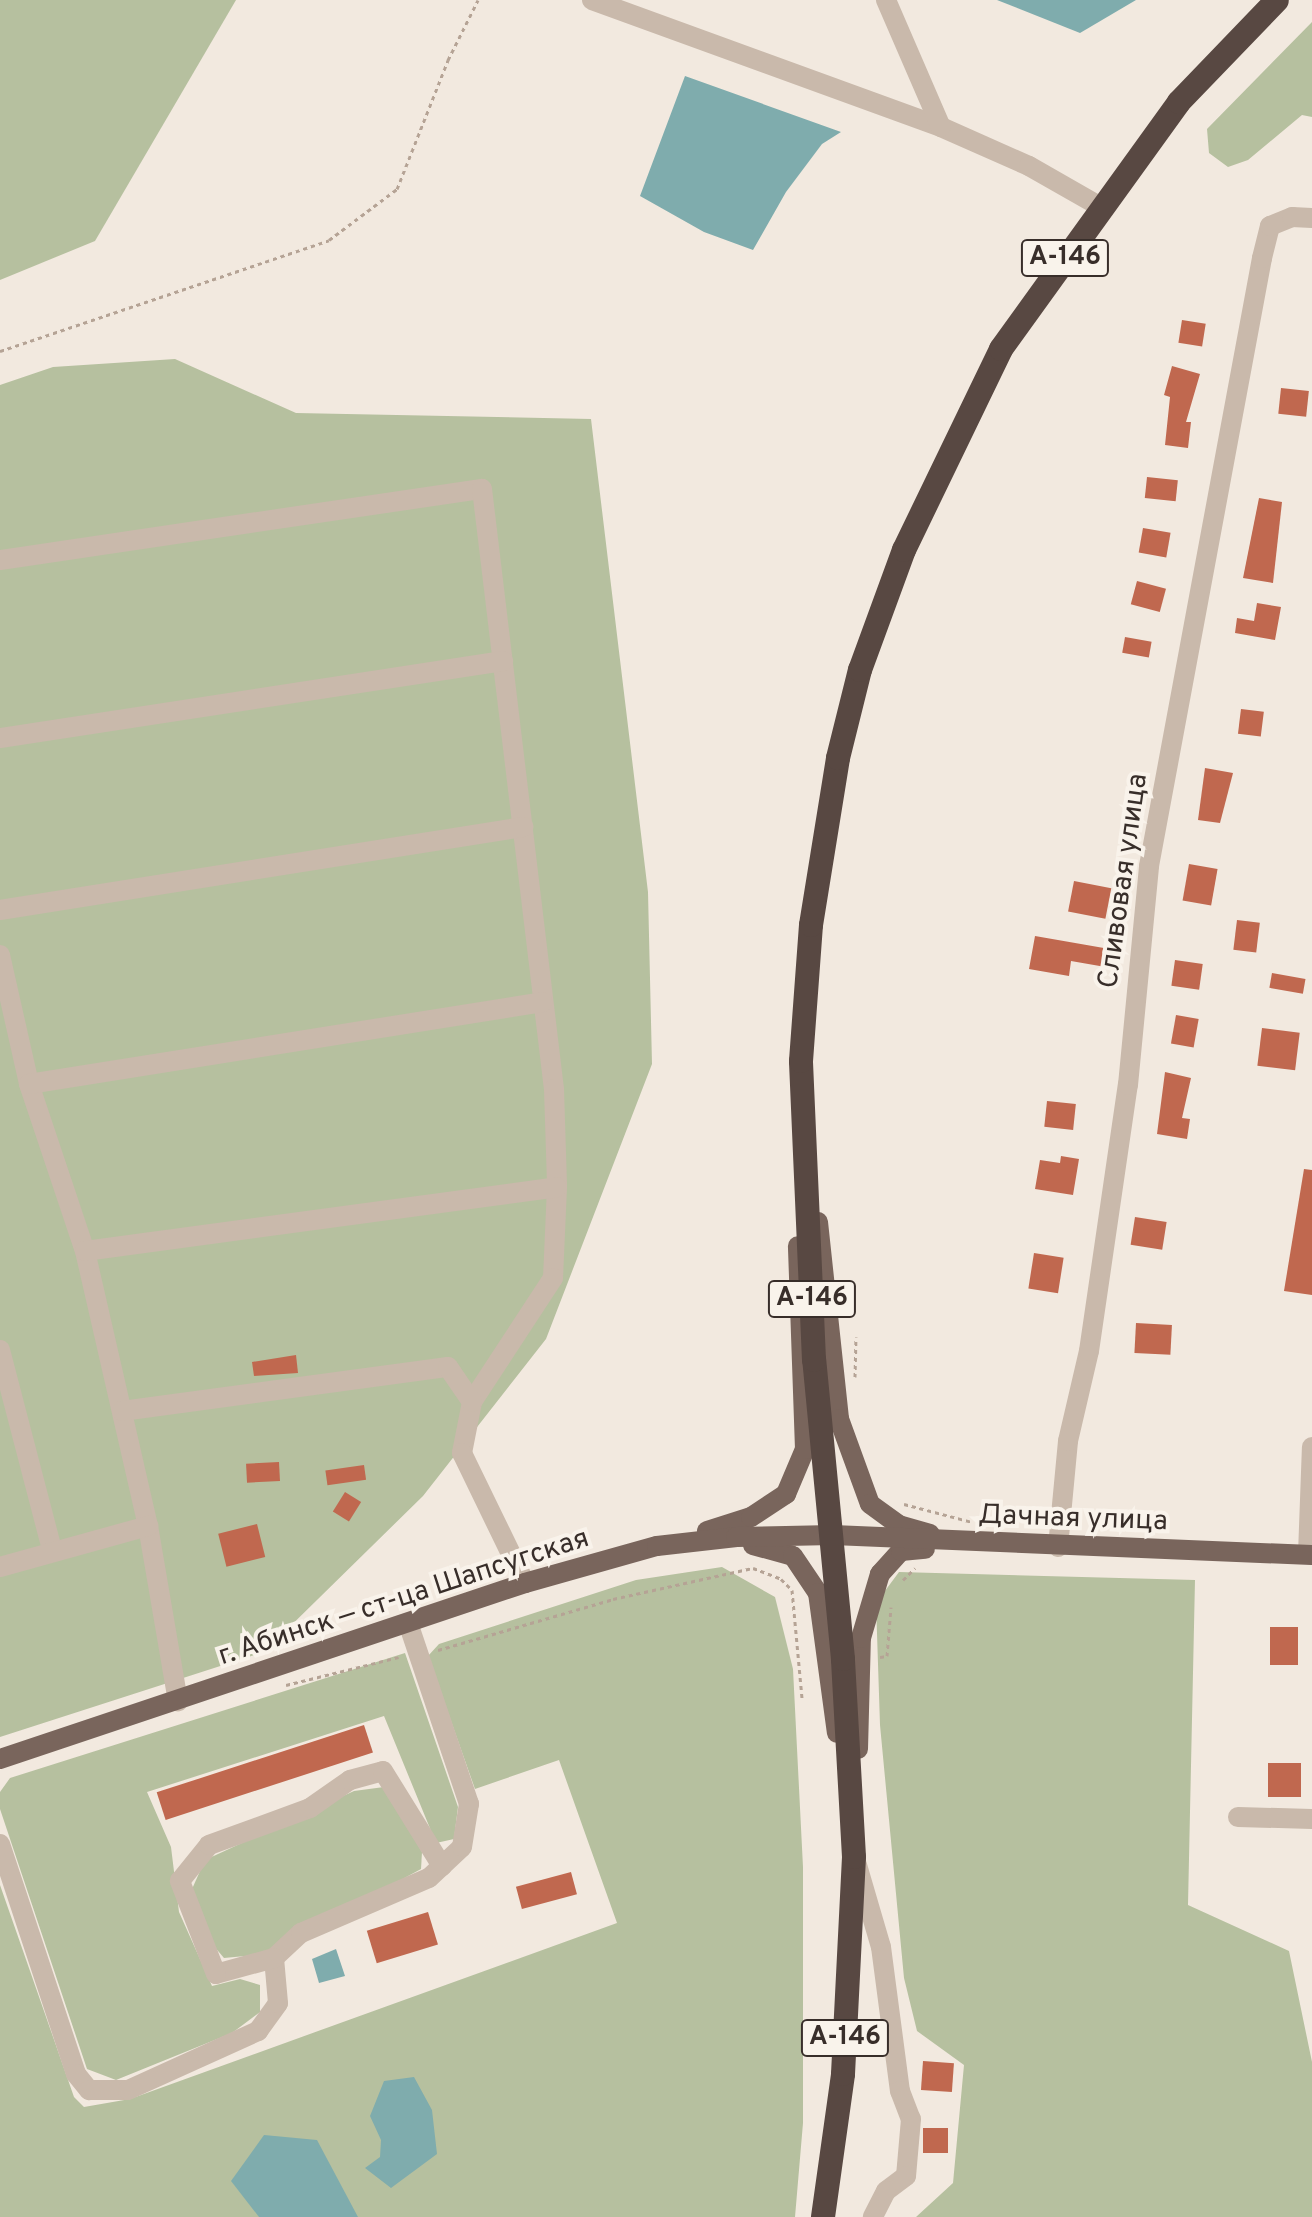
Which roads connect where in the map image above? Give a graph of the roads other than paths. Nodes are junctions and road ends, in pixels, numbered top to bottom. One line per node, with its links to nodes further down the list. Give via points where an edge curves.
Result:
1 (592, 0): 4 (street)
2 (886, 0): 4 (street)
3 (1277, 0): 5 (highway, А-146, via 1179,102)
4 (941, 127): 5 (street, via 1029,166)
5 (1101, 207): 14 (highway, А-146, via 1001,349 904,550 860,670 838,758 811,925)
6 (1312, 218): 26 (street, Сливовая улица, via 1292,217 1270,226 1149,866 1128,1085 1089,1351 1068,1441)
7 (0, 560): 8 (street, via 482,489)
8 (503, 661): 9 (street); 10 (street)
9 (0, 738)
10 (523, 827): 11 (street); 13 (street)
11 (0, 910)
12 (0, 955): 15 (street)
13 (543, 1002): 15 (street); 16 (street)
14 (801, 1061): 23 (highway, А-146, via 814,1360); 24 (main road, via 839,1419 870,1504 899,1525); 25 (main road, via 798,1285 805,1449 786,1494 763,1510)
15 (29, 1084): 17 (street)
16 (557, 1187): 17 (street); 19 (street, via 553,1278)
17 (85, 1251): 20 (street)
18 (0, 1350): 27 (street)
19 (472, 1402): 20 (street, via 448,1367); 30 (street, via 462,1453)
20 (122, 1411): 22 (street)
21 (1312, 1447): 28 (street)
22 (148, 1526): 27 (street); 32 (street)
23 (833, 1535): 24 (main road, Дачная улица); 25 (main road, г. Абинск — ст-ца Шапсугская, via 736,1537); 37 (highway, А-146)
24 (968, 1544): 26 (main road, Дачная улица); 37 (main road, via 901,1551 880,1574 861,1638)
25 (657, 1546): 30 (main road, г. Абинск — ст-ца Шапсугская); 37 (main road, via 760,1545 793,1556 818,1593)
26 (1058, 1547): 28 (main road, Дачная улица)
27 (52, 1550): 29 (street)
28 (1310, 1554)
29 (0, 1567)
30 (525, 1583): 31 (main road, г. Абинск — ст-ца Шапсугская)
31 (409, 1626): 32 (main road, г. Абинск — ст-ца Шапсугская); 38 (street, via 469,1804 462,1847)
32 (178, 1701): 33 (main road, г. Абинск — ст-ца Шапсугская)
33 (0, 1759)
34 (1238, 1817): 35 (street)
35 (1312, 1819)
36 (0, 1844): 39 (street, via 76,2074 89,2090 128,2090 258,2031 278,2003)
37 (854, 1857): 40 (highway, А-146, via 843,2074); 41 (street, via 881,1947 900,2091 911,2119 906,2176 886,2191)
38 (442, 1866): 39 (street, via 429,1878 301,1933); 39 (street, via 383,1771 350,1780 310,1808 209,1845 180,1881 216,1974)
39 (274, 1958)
40 (823, 2217)
41 (873, 2217)

